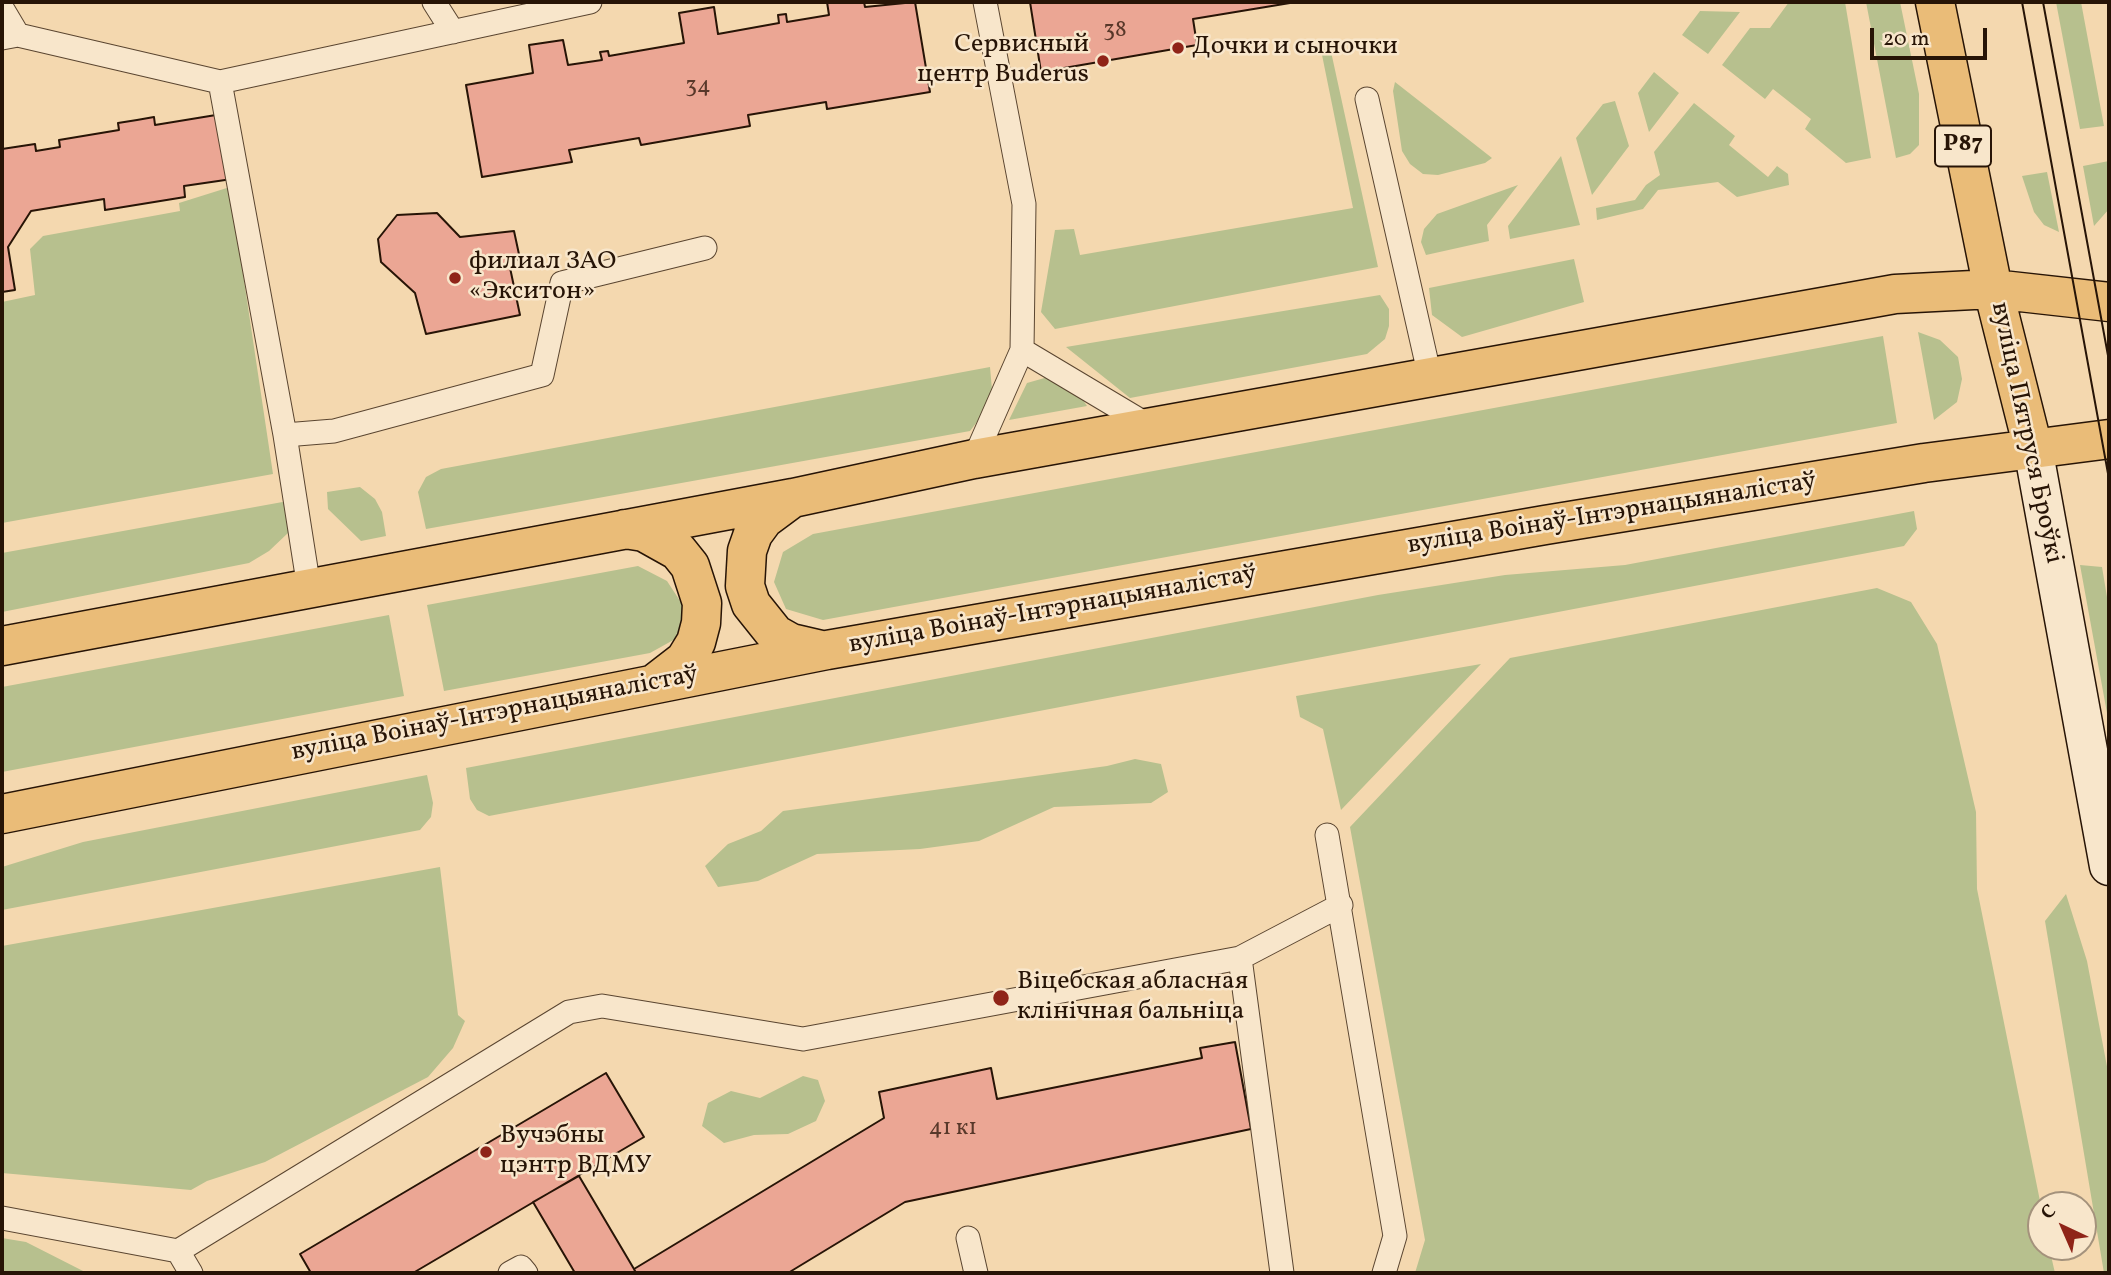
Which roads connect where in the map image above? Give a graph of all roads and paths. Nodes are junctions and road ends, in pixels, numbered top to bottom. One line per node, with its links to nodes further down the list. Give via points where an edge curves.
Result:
1 (434, 2): 6 (lane)
2 (590, 2): 6 (lane)
3 (985, 2): 13 (lane, via 1024,204)
4 (1935, 2): 11 (main road, вуліца Пятруся Броўкі / Р87)
5 (2, 8): 7 (lane)
6 (453, 32): 8 (lane)
7 (10, 37): 8 (lane)
8 (220, 82): 16 (lane)
9 (1367, 99): 14 (lane)
10 (705, 248): 16 (lane, via 562,283 542,375 334,431)
11 (1993, 289): 12 (main road); 14 (main road, via 1895,294); 18 (main road, вуліца Пятруся Броўкі / Р87)
12 (2109, 302)
13 (1022, 350): 15 (lane); 19 (lane)
14 (1430, 377): 15 (main road)
15 (1153, 428): 19 (main road)
16 (285, 435): 22 (lane)
17 (2109, 439): 18 (main road, вуліца Воінаў-Інтэрнацыяналістаў)
18 (2033, 448): 24 (main road, вуліца Воінаў-Інтэрнацыяналістаў, via 1559,523); 28 (main road, вуліца Пятруся Броўкі)
19 (974, 459): 20 (main road)
20 (793, 498): 21 (main road); 24 (main road, via 770,513 753,534 745,586 751,604 775,634 800,646)
21 (625, 529): 22 (main road); 25 (main road, via 644,532 678,551 690,566 701,594 696,642 685,660)
22 (309, 587): 23 (main road)
23 (2, 646)
24 (827, 650): 25 (main road, вуліца Воінаў-Інтэрнацыяналістаў)
25 (654, 684): 26 (main road, вуліца Воінаў-Інтэрнацыяналістаў)
26 (2, 814)
27 (1327, 835): 29 (lane)
28 (2109, 866)
29 (1341, 905): 30 (lane); 39 (lane, via 1395,1236)
30 (1240, 958): 33 (lane, via 803,1039 601,1006 569,1012); 38 (lane)
31 (2, 1219): 33 (lane)
32 (968, 1238): 37 (lane)
33 (178, 1251): 34 (lane)
34 (191, 1273)
35 (510, 1273): 36 (lane, via 521,1266)
36 (526, 1273)
37 (976, 1273)
38 (1282, 1273)
39 (1384, 1273)

